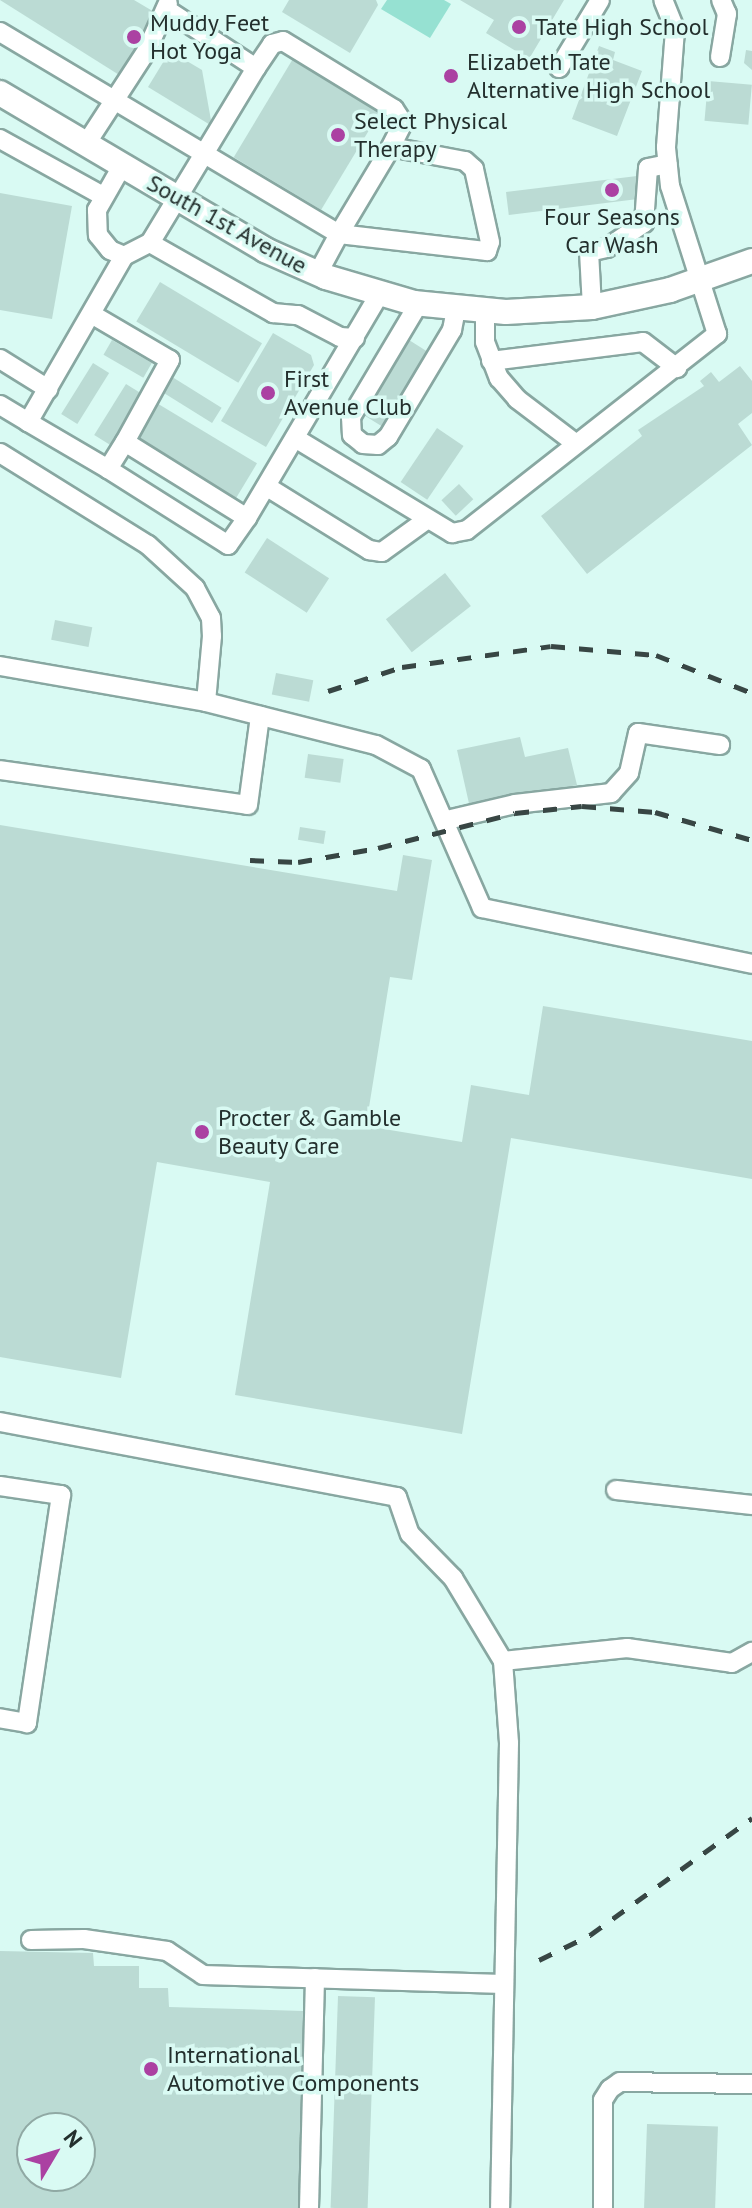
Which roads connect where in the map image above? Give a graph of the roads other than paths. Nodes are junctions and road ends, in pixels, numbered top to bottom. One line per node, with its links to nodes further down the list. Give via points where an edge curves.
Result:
1 (600, 0): 8 (street)
2 (663, 0): 15 (street, via 675,29)
3 (721, 0): 6 (street, via 727,14)
4 (168, 6): 7 (street); 10 (street)
5 (0, 32): 10 (street)
6 (720, 57)
7 (256, 68): 13 (street, via 276,40 283,41 394,109 403,123); 14 (street)
8 (559, 68)
9 (0, 93): 12 (main road, South 1st Avenue)
10 (114, 101): 12 (street); 14 (street)
11 (0, 139): 17 (street)
12 (86, 144): 16 (main road, South 1st Avenue)
13 (391, 147): 19 (street); 19 (street, via 470,164 489,249)
14 (203, 157): 18 (street); 19 (street)
15 (668, 164): 24 (street, via 678,223); 27 (street, via 648,168 644,223 607,248 589,252)
16 (122, 166): 17 (street); 18 (main road, South 1st Avenue)
17 (103, 196): 21 (street, via 97,210 98,235 110,250)
18 (177, 199): 20 (street); 23 (main road, South 1st Avenue)
19 (339, 234): 23 (street)
20 (150, 243): 21 (street); 31 (street, via 273,313 298,315 340,337)
21 (124, 256): 30 (street)
22 (752, 261): 24 (main road, South 1st Avenue)
23 (318, 273): 25 (main road, South 1st Avenue)
24 (698, 281): 27 (main road, South 1st Avenue); 34 (street, via 717,334)
25 (380, 293): 26 (main road, South 1st Avenue); 31 (street)
26 (419, 303): 28 (main road, South 1st Avenue); 28 (street, via 351,417 352,435 363,444 378,445 388,437 452,330)
27 (592, 307): 29 (main road, South 1st Avenue)
28 (456, 309): 29 (main road, South 1st Avenue)
29 (485, 310): 33 (street)
30 (93, 315): 35 (street); 39 (street, via 170,360)
31 (355, 338): 38 (street)
32 (0, 359): 35 (street)
33 (491, 361): 34 (street, via 643,342); 40 (street, via 517,399)
34 (677, 368): 40 (street)
35 (48, 389): 37 (street)
36 (0, 405): 37 (street)
37 (28, 422): 42 (street)
38 (295, 438): 43 (street); 45 (street)
39 (125, 442): 42 (street); 44 (street)
40 (575, 443): 45 (street, via 467,530 452,533)
41 (0, 453): 47 (street, via 148,545 195,588 211,618)
42 (108, 469): 44 (street, via 228,545)
43 (269, 488): 44 (street); 45 (street, via 369,550 382,552)
44 (247, 518)
45 (425, 521)
46 (0, 666): 47 (street)
47 (206, 702): 48 (street)
48 (260, 716): 50 (street, via 248,805); 51 (street, via 376,745 421,769)
49 (720, 745): 51 (street, via 638,733 629,773 611,793 515,804)
50 (0, 770)
51 (447, 820): 52 (street, via 482,908)
52 (752, 964)
53 (0, 1422): 58 (street, via 397,1497 410,1534 453,1578)
54 (0, 1486): 59 (street, via 61,1495 27,1723)
55 (616, 1490): 56 (street)
56 (752, 1505)
57 (752, 1652): 58 (street, via 732,1663 627,1648)
58 (503, 1661): 62 (street, via 509,1743)
59 (0, 1718)
60 (31, 1940): 61 (street, via 84,1939 167,1951 203,1975)
61 (315, 1978): 62 (street); 64 (street)
62 (503, 1984): 65 (street)
63 (752, 2084): 66 (street, via 620,2082 610,2089 603,2100)
64 (309, 2208)
65 (500, 2208)
66 (603, 2208)

